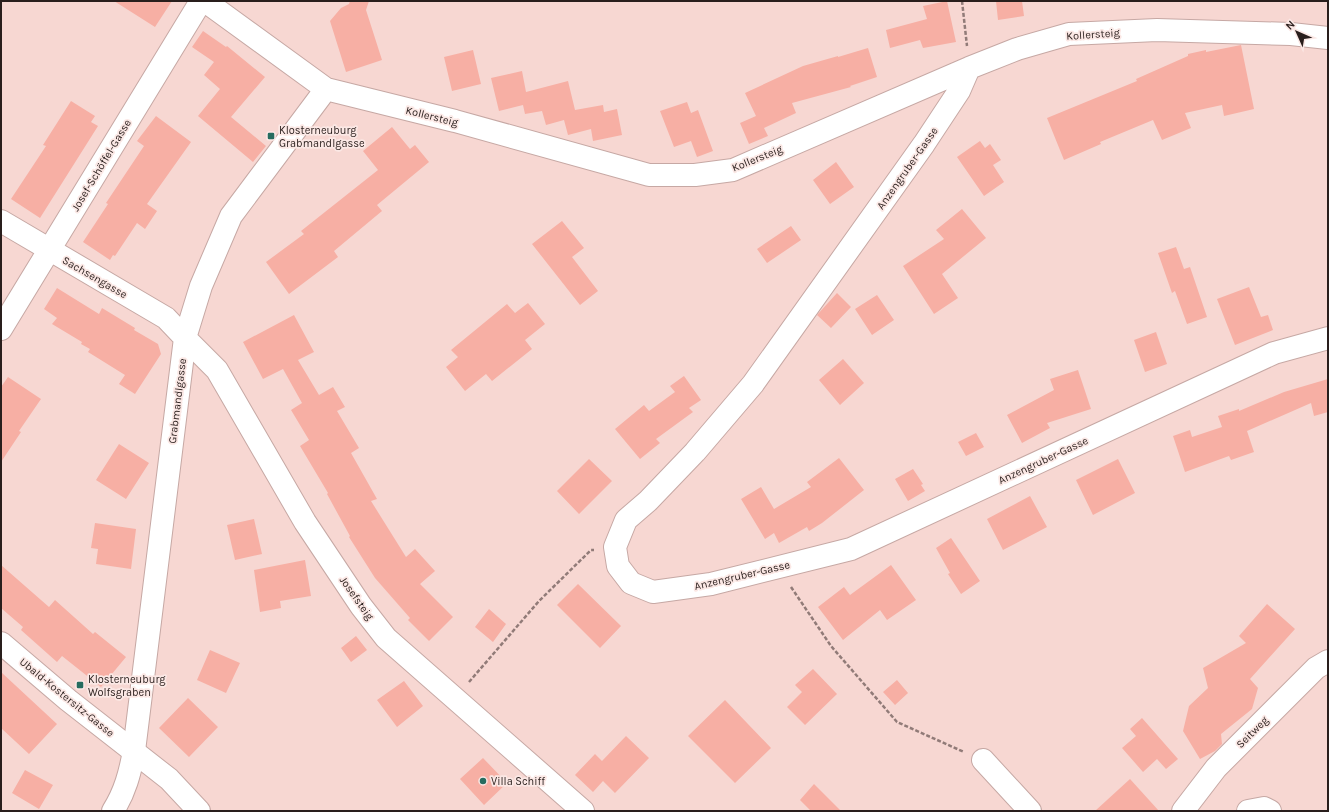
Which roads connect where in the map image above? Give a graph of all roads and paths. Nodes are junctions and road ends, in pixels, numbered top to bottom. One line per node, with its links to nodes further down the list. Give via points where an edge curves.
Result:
1 (201, 1): 8 (street, Josef-Schöffel-Gasse)
2 (204, 1): 6 (street, Kollersteig)
3 (962, 1): 5 (path)
4 (1328, 38): 5 (street, Kollersteig, via 1290,34 1157,30 1069,34 1017,49)
5 (969, 68): 6 (street, Kollersteig, via 733,170 695,175 649,175 455,121); 12 (street, Anzengruber-Gasse, via 959,91 924,144 753,384 695,452 626,520)
6 (326, 89): 10 (street, Grabmandlgasse, via 231,216 201,286)
7 (1, 221): 8 (street, Sachsengasse)
8 (50, 250): 9 (street, Josef-Schöffel-Gasse); 10 (street, Sachsengasse, via 166,318)
9 (1, 329)
10 (185, 338): 17 (street, Grabmandlgasse); 21 (street, Josefsteig, via 217,370 305,522 361,606 386,638)
11 (1328, 338): 13 (street, Anzengruber-Gasse, via 1274,353 851,549)
12 (615, 547): 13 (street, Anzengruber-Gasse, via 618,566 631,583 653,592 711,584); 16 (path, via 591,550 539,601)
13 (778, 567): 18 (path, via 831,646 897,722)
14 (1, 643): 17 (street, Ubald-Kostersitz-Gasse, via 68,700)
15 (1328, 661): 23 (street, Seitweg, via 1316,668 1216,768)
16 (468, 683)
17 (134, 751): 19 (street, Grabmandlgasse, via 126,787); 20 (street, Ubald-Kostersitz-Gasse, via 169,778)
18 (983, 760): 22 (street)
19 (113, 811)
20 (199, 811)
21 (584, 811)
22 (1030, 811)
23 (1183, 811)
24 (1248, 811): 25 (street, via 1264,808)
25 (1270, 811)

